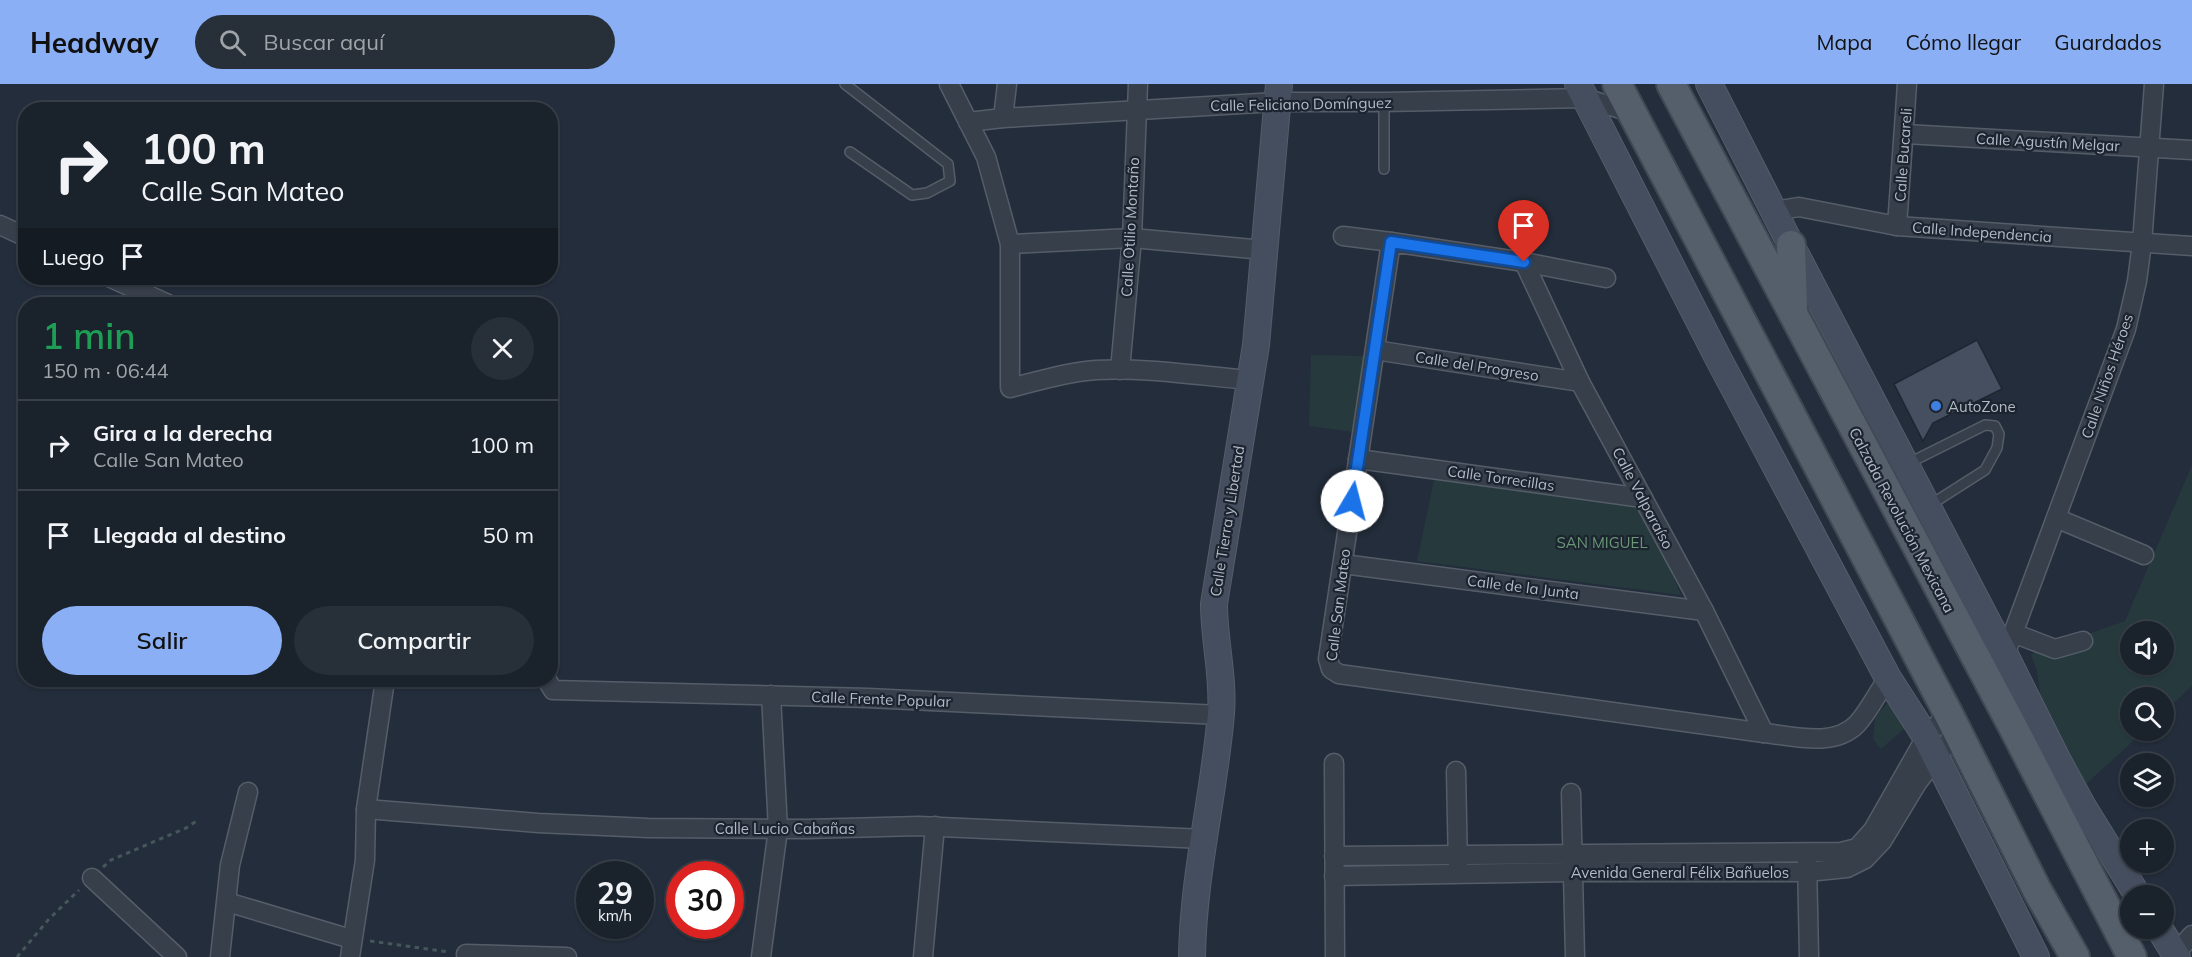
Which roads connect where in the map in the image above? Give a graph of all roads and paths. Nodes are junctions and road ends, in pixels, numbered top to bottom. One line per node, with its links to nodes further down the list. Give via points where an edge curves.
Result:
1 (845, 84): 20 (lane, via 948,164 950,181 927,193 912,195)
2 (949, 84): 16 (street)
3 (1007, 84): 15 (street)
4 (1138, 84): 13 (street, Calle Otilio Montaño)
5 (1617, 84): 14 (main road)
6 (1671, 84): 38 (main road, Calzada Revolución Mexicana)
7 (1907, 84): 17 (street, Calle Bucareli)
8 (2154, 84): 18 (street, Calle Niños Héroes)
9 (1712, 85): 22 (street)
10 (1581, 91): 12 (street, Calle Feliciano Domínguez); 14 (street, Calle Feliciano Domínguez); 53 (street)
11 (1278, 93): 12 (street, Calle Feliciano Domínguez); 13 (street, Calle Feliciano Domínguez); 33 (street, Calle Tierra y Libertad)
12 (1384, 102): 21 (lane)
13 (1137, 111): 15 (street, Calle Feliciano Domínguez); 27 (street, Calle Otilio Montaño)
14 (1633, 113): 58 (main road)
15 (1003, 118): 16 (street, Calle Feliciano Domínguez)
16 (968, 122): 30 (street, via 986,157)
17 (1905, 134): 18 (street, Calle Agustín Melgar); 24 (street, Calle Bucareli)
18 (2150, 148): 19 (street, Calle Agustín Melgar); 29 (street, Calle Niños Héroes)
19 (2192, 150)
20 (850, 152)
21 (1384, 169)
22 (1774, 211): 24 (street, Calle Independencia, via 1799,207); 31 (street)
23 (0, 225): 25 (street)
24 (1898, 226): 29 (street, Calle Independencia)
25 (18, 233)
26 (1343, 236): 28 (street)
27 (1131, 238): 30 (street); 33 (street); 40 (street, Calle Otilio Montaño)
28 (1391, 242): 34 (street); 39 (street, Calle San Mateo)
29 (2142, 243): 32 (street, Calle Independencia); 47 (street, Calle Niños Héroes, via 2138,281 2126,329)
30 (1010, 244): 40 (street, via 1010,388 1072,373)
31 (1791, 245): 38 (main road); 44 (street)
32 (2192, 246)
33 (1264, 250): 41 (street, Calle Tierra y Libertad)
34 (1524, 262): 35 (street); 42 (street, Calle Valparaíso)
35 (1606, 278)
36 (126, 285): 37 (street)
37 (153, 297)
38 (1794, 316): 66 (main road, Calzada Revolución Mexicana)
39 (1375, 350): 42 (street, Calle del Progreso); 43 (street, Calle San Mateo)
40 (1120, 370): 41 (street)
41 (1250, 380): 57 (street, Calle Tierra y Libertad, via 1214,604)
42 (1580, 382): 45 (street, Calle Valparaíso)
43 (1358, 459): 45 (street, Calle Torrecillas); 49 (street, Calle San Mateo)
44 (1906, 465): 46 (street); 46 (lane, via 1985,425 1995,426 1999,434 1997,448 1986,470)
45 (1643, 498): 50 (street, Calle Valparaíso)
46 (1928, 506): 52 (street)
47 (2056, 518): 48 (street); 52 (street, Calle Niños Héroes)
48 (2144, 555)
49 (1343, 564): 50 (street, Calle de la Junta); 59 (street, Calle San Mateo, via 1328,659 1330,669 1339,674)
50 (1704, 611): 59 (street, Calle Valparaíso)
51 (2083, 641): 52 (street, via 2055,649)
52 (2009, 644): 66 (street)
53 (1888, 678): 59 (street, Calle San Mateo, via 1857,724 1843,734 1824,739); 60 (street)
54 (384, 687): 65 (street)
55 (551, 687): 56 (street, Calle Frente Popular)
56 (771, 695): 57 (street, Calle Frente Popular); 69 (street)
57 (1221, 715): 70 (street, Calle Tierra y Libertad)
58 (1952, 722): 60 (street, Avenida General Félix Bañuelos); 100 (main road)
59 (1764, 733)
60 (1931, 746): 73 (street, Avenida General Félix Bañuelos); 99 (street)
61 (1334, 763): 74 (street)
62 (1456, 771): 75 (street)
63 (248, 792): 82 (street, via 230,865)
64 (1571, 793): 72 (street)
65 (366, 809): 69 (street, Calle Lucio Cabañas, via 538,823); 84 (street, via 365,860)
66 (2070, 810): 81 (street); 101 (main road, Calzada Revolución Mexicana)
67 (198, 820): 80 (path, via 111,860)
68 (935, 826): 69 (street, Calle Lucio Cabañas); 70 (street, Calle Lucio Cabañas); 94 (street)
69 (778, 829): 93 (street)
70 (1204, 839): 95 (street, Calle Tierra y Libertad)
71 (1807, 852): 72 (street, Avenida General Félix Bañuelos); 73 (street, Avenida General Félix Bañuelos); 77 (street)
72 (1573, 853): 75 (street, Avenida General Félix Bañuelos); 76 (street)
73 (1861, 853): 77 (street, Avenida General Félix Bañuelos, via 1847,868)
74 (1334, 856): 75 (street, Avenida General Félix Bañuelos); 79 (street)
75 (1458, 856): 78 (street)
76 (1572, 872): 77 (street, Avenida General Félix Bañuelos); 78 (street, Avenida General Félix Bañuelos); 97 (street)
77 (1807, 872): 98 (street)
78 (1458, 874): 79 (street, Avenida General Félix Bañuelos)
79 (1334, 876): 96 (street)
80 (92, 878): 88 (path); 89 (street)
81 (2129, 885)
82 (227, 902): 84 (street); 90 (street)
83 (2192, 935): 87 (street)
84 (351, 939): 86 (path); 91 (street)
85 (2166, 939): 87 (street)
86 (466, 954): 92 (street)
87 (2176, 956)
88 (17, 957)
89 (177, 957)
90 (220, 957)
91 (350, 957)
92 (567, 957)
93 (761, 957)
94 (923, 957)
95 (1192, 957)
96 (1335, 957)
97 (1575, 957)
98 (1809, 957)
99 (2036, 957)
100 (2075, 957)
101 (2132, 957)

